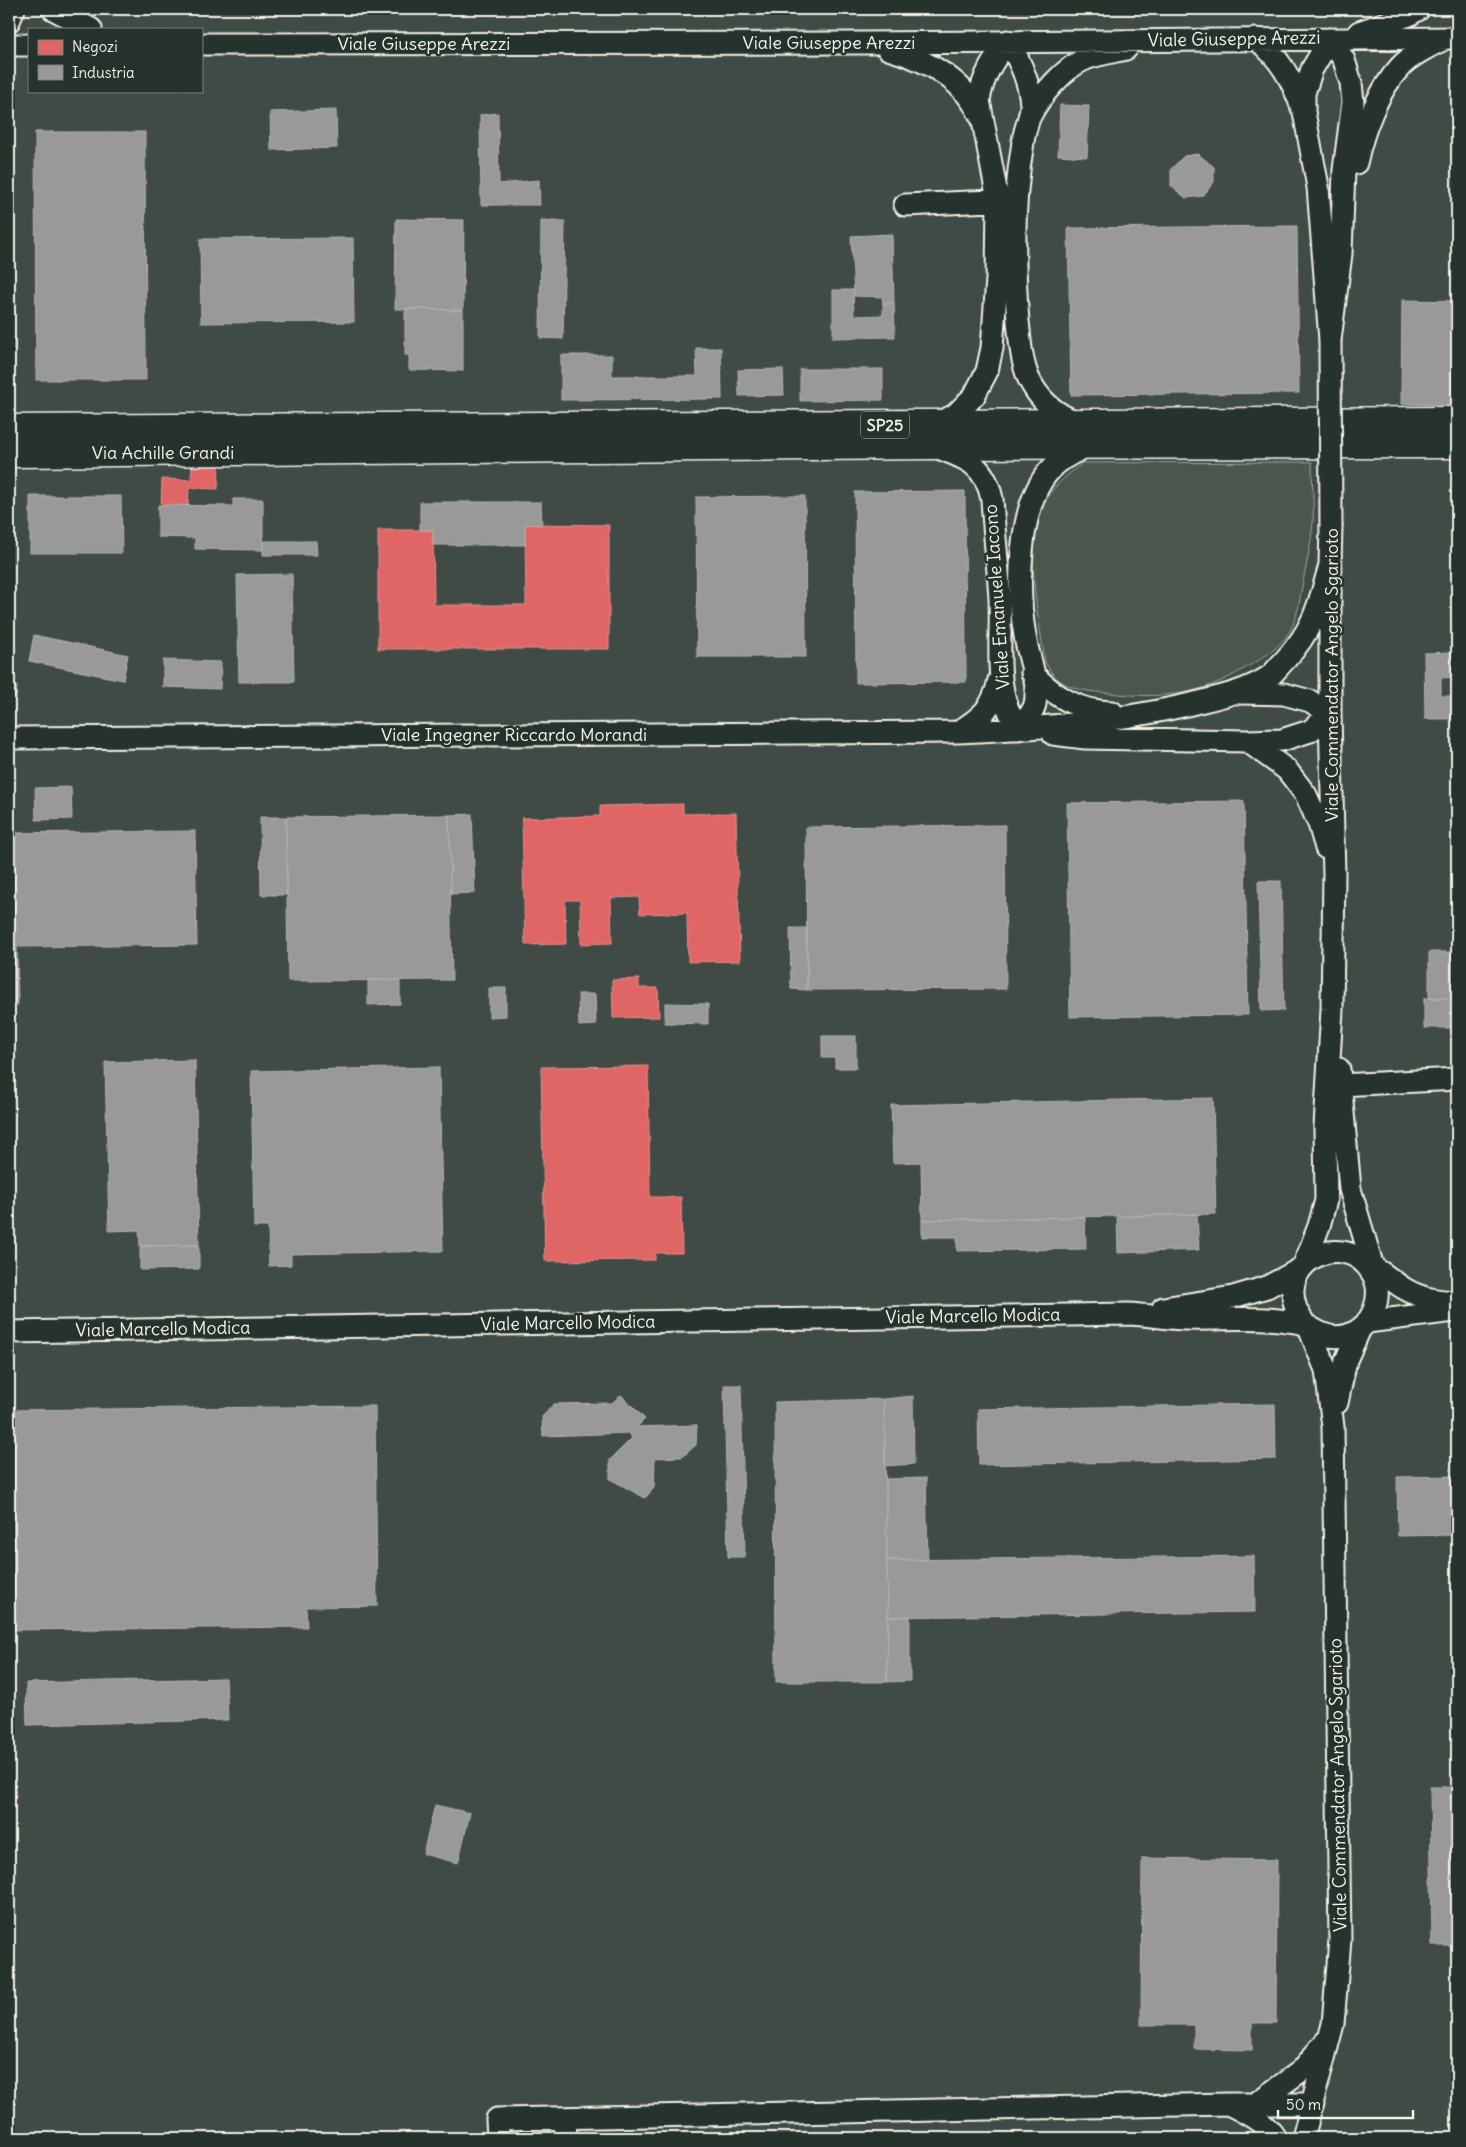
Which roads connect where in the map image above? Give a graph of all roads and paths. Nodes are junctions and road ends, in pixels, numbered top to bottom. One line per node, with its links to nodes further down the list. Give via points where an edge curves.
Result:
1 (14, 9): 4 (street)
2 (53, 9): 5 (street)
3 (1419, 9): 6 (street, via 1409,16)
4 (9, 21)
5 (89, 28)
6 (1337, 38): 7 (street, Viale Giuseppe Arezzi); 8 (street, Viale Giuseppe Arezzi); 15 (street, via 1312,69 1304,93); 20 (street, via 1351,83 1353,102 1344,170)
7 (1452, 38): 20 (street, via 1405,62 1384,90 1360,148)
8 (1256, 39): 9 (street, Viale Giuseppe Arezzi); 15 (street, via 1283,66)
9 (1162, 40): 10 (street, Viale Giuseppe Arezzi); 17 (street, via 1087,58 1050,87 1036,104)
10 (1008, 41): 11 (street, Viale Giuseppe Arezzi); 16 (street, via 987,70 982,84 979,100); 17 (street, via 1029,90 1031,107)
11 (864, 43): 12 (street, Viale Giuseppe Arezzi); 16 (street, via 914,56 940,70 974,102)
12 (202, 44)
13 (9, 45): 14 (street)
14 (28, 45)
15 (1304, 112): 21 (street, via 1318,187)
16 (983, 123): 18 (street)
17 (1027, 123): 18 (street)
18 (1007, 200): 19 (street); 24 (street, via 1028,377 1055,412); 25 (street, via 987,371 965,406)
19 (905, 205)
20 (1341, 254): 21 (street)
21 (1330, 340): 29 (street, Viale Commendator Angelo Sgarioto, bridge)
22 (1457, 421): 24 (main road, SP25)
23 (9, 429): 26 (main road, Via Achille Grandi)
24 (1085, 434): 25 (main road, SP25); 27 (main road, SP25); 30 (street, Viale Emanuele Iacono, via 1050,469 1036,492 1024,528 1020,588 1024,636)
25 (934, 435): 26 (main road, SP25); 31 (street, Viale Emanuele Iacono, via 980,468 989,485 1000,599)
26 (315, 440): 28 (main road, Via Achille Grandi)
27 (1457, 444)
28 (9, 454)
29 (1330, 565): 32 (street, via 1318,608 1301,643 1271,676); 34 (street, Viale Commendator Angelo Sgarioto)
30 (1032, 673): 33 (street, via 1056,696 1078,706 1103,712); 35 (street, Viale Emanuele Iacono, via 1035,705)
31 (1000, 678): 35 (street, Viale Emanuele Iacono, via 1006,708); 36 (street, via 995,698 988,709 978,720)
32 (1238, 693): 33 (street); 34 (street, via 1284,694 1310,701)
33 (1155, 713): 35 (street)
34 (1330, 714): 38 (street, via 1310,731 1282,740); 39 (street, Viale Commendator Angelo Sgarioto)
35 (1018, 730): 36 (street, Viale Ingegner Riccardo Morandi); 38 (street, via 1084,738)
36 (958, 732): 37 (street, Viale Ingegner Riccardo Morandi)
37 (9, 738)
38 (1247, 741): 39 (street, via 1287,770 1306,795 1319,824)
39 (1334, 875): 40 (street, Viale Commendator Angelo Sgarioto)
40 (1332, 1009): 42 (street); 43 (street, via 1325,1127 1326,1200)
41 (1457, 1079): 42 (street)
42 (1340, 1085): 44 (street, via 1350,1189)
43 (1302, 1267): 44 (street, via 1322,1253 1344,1252 1355,1256); 47 (street, via 1267,1287 1233,1297); 49 (street, via 1292,1291 1293,1303)
44 (1376, 1273): 45 (street, via 1420,1297); 48 (street, via 1378,1298)
45 (1457, 1302)
46 (1457, 1310): 48 (street)
47 (1128, 1314): 49 (street, via 1184,1319 1266,1318); 50 (street, Viale Marcello Modica)
48 (1364, 1325): 49 (street, via 1348,1335 1334,1337); 51 (street, via 1346,1360)
49 (1307, 1326): 51 (street, via 1326,1370)
50 (9, 1332)
51 (1333, 1427): 52 (street, Viale Commendator Angelo Sgarioto, via 1340,1940 1333,2024)
52 (1329, 2037): 54 (street, via 1301,2071); 55 (street, Viale Commendator Angelo Sgarioto)
53 (1229, 2104): 54 (street); 56 (street); 58 (street, via 1254,2118)
54 (1255, 2104): 55 (street)
55 (1313, 2104): 59 (street, Viale Commendator Angelo Sgarioto)
56 (566, 2128): 57 (street, via 497,2120)
57 (498, 2138)
58 (1275, 2138)
59 (1304, 2138)

